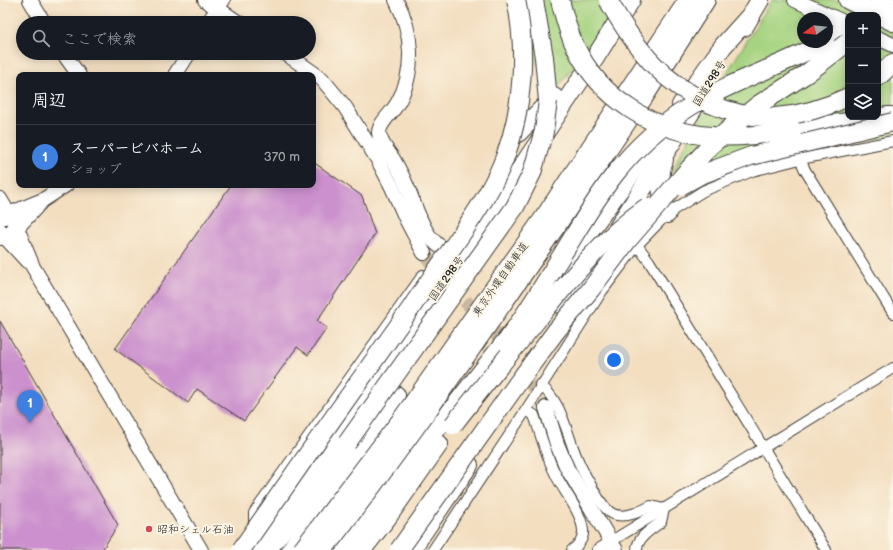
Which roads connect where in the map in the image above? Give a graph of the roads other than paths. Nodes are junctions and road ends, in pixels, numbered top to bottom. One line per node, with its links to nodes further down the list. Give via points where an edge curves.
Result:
1 (30, 0): 23 (street)
2 (205, 0): 19 (street)
3 (396, 0): 63 (street, via 404,14 410,37 409,72 397,104 379,132 404,179 426,231)
4 (509, 0): 50 (street, via 529,64 530,81 526,110)
5 (516, 0): 76 (highway, bridge, via 522,64 518,102 506,156 491,188)
6 (534, 0): 46 (highway, via 544,57)
7 (545, 0): 46 (highway, via 549,47)
8 (560, 0): 47 (highway, bridge, via 573,42 593,75 628,108 656,124 712,136 746,136)
9 (608, 0): 45 (highway, bridge, via 626,30 653,64 685,90 715,106 750,115 775,117 814,111)
10 (631, 0): 35 (highway, 国道298号)
11 (688, 0): 59 (highway, 東京外環自動車道)
12 (706, 0): 59 (highway, 東京外環自動車道, via 644,97)
13 (760, 0): 26 (highway, 国道298号)
14 (795, 0): 28 (street)
15 (848, 0): 27 (highway)
16 (874, 0): 21 (highway)
17 (879, 0): 20 (highway)
18 (885, 0): 22 (highway)
19 (220, 4): 24 (street); 25 (street)
20 (893, 7)
21 (864, 12)
22 (875, 12)
23 (40, 16)
24 (212, 16)
25 (232, 16)
26 (750, 17): 52 (highway, 国道298号); 74 (highway, via 723,46 631,175)
27 (893, 22)
28 (845, 24)
29 (845, 27): 30 (highway)
30 (833, 36)
31 (881, 39): 33 (street)
32 (845, 44): 84 (highway, bridge, via 758,105 711,145 690,168 627,241 556,331)
33 (893, 45)
34 (813, 48): 71 (highway, bridge, via 702,100 667,122 635,151 605,188)
35 (595, 58): 50 (highway); 76 (highway, 国道298号, via 493,210)
36 (68, 60): 40 (street)
37 (185, 60): 41 (street)
38 (295, 60): 42 (street)
39 (893, 63): 43 (highway)
40 (77, 72)
41 (177, 72)
42 (312, 72)
43 (881, 74)
44 (316, 75): 64 (street, via 345,107 378,160)
45 (845, 98)
46 (548, 101): 49 (highway, bridge)
47 (893, 116)
48 (893, 122): 71 (highway, bridge, via 751,156 700,175 659,198 622,226 557,294)
49 (545, 127): 76 (highway, bridge, via 532,173 515,207 272,544); 78 (highway, bridge, via 542,149 531,186 513,223)
50 (518, 133): 63 (street, via 485,190)
51 (893, 141): 53 (street)
52 (671, 142): 57 (highway, via 660,177); 85 (highway, 国道298号, via 454,489)
53 (800, 158): 57 (street, via 752,171 703,191); 66 (street)
54 (61, 188): 56 (street)
55 (0, 199): 58 (street)
56 (43, 200): 58 (street); 60 (street)
57 (667, 214): 62 (street)
58 (4, 216): 60 (street)
59 (551, 220): 79 (highway, 東京外環自動車道, bridge); 80 (highway, 東京外環自動車道, bridge, via 450,380)
60 (17, 228): 61 (street); 65 (street)
61 (1, 235): 65 (street)
62 (637, 245): 68 (street, via 602,291); 72 (street, via 650,261)
63 (442, 248): 76 (street, via 254,513)
64 (424, 253)
65 (33, 267): 77 (street)
66 (893, 313)
67 (893, 368): 72 (street)
68 (540, 386): 70 (street); 73 (street, via 549,392 577,459 609,512 623,516 651,506)
69 (546, 408): 75 (street, via 567,468)
70 (526, 410): 86 (street); 87 (street, via 534,415 556,475 580,518 582,536)
71 (452, 425): 74 (highway)
72 (763, 448): 73 (street); 90 (street)
73 (664, 509): 75 (street); 89 (street, via 661,522 643,535)
74 (380, 514): 81 (highway); 82 (highway); 83 (highway)
75 (613, 546): 88 (street)
76 (254, 549)
77 (201, 550)
78 (291, 550)
79 (302, 550)
80 (323, 550)
81 (342, 550)
82 (362, 550)
83 (372, 550)
84 (399, 550)
85 (411, 550)
86 (433, 550)
87 (572, 550)
88 (597, 550)
89 (637, 550)
90 (826, 550)

